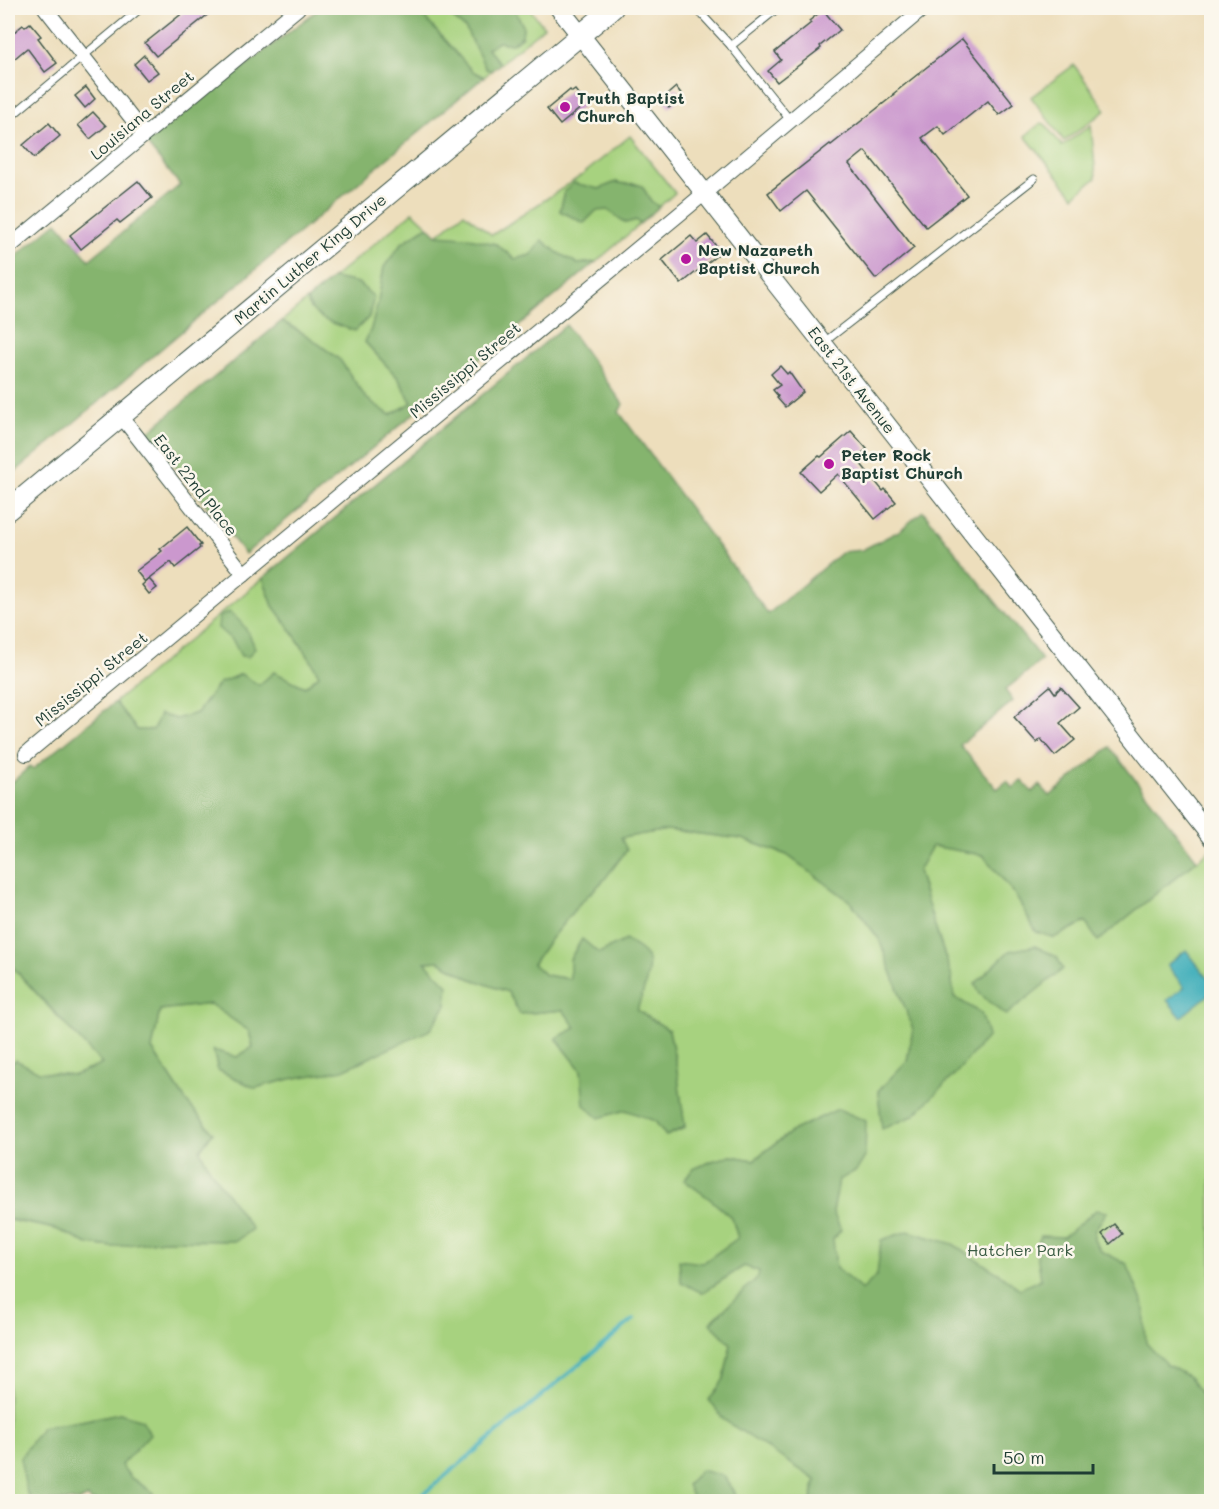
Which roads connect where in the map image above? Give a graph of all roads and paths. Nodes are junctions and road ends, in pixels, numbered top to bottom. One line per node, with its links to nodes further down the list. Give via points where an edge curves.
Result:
1 (45, 8): 11 (street)
2 (141, 8): 11 (lane)
3 (298, 8): 14 (street, Louisiana Street)
4 (559, 8): 9 (street, East 21st Avenue)
5 (613, 8): 9 (main road, Martin Luther King Drive)
6 (696, 8): 10 (lane)
7 (778, 8): 10 (lane)
8 (924, 8): 13 (street, Mississippi Street)
9 (580, 35): 16 (street, East 21st Avenue); 19 (main road, Martin Luther King Drive)
10 (731, 46): 13 (lane)
11 (83, 57): 12 (lane); 14 (street)
12 (8, 119)
13 (790, 120): 16 (street, Mississippi Street)
14 (144, 134): 17 (street, Louisiana Street)
15 (1034, 179): 18 (lane)
16 (705, 193): 18 (street, East 21st Avenue); 21 (street, Mississippi Street)
17 (8, 248)
18 (823, 343): 23 (street, East 21st Avenue)
19 (121, 416): 20 (main road, Martin Luther King Drive); 21 (street, East 22nd Place)
20 (8, 510)
21 (244, 574): 22 (street, Mississippi Street)
22 (26, 754)
23 (1212, 838)

